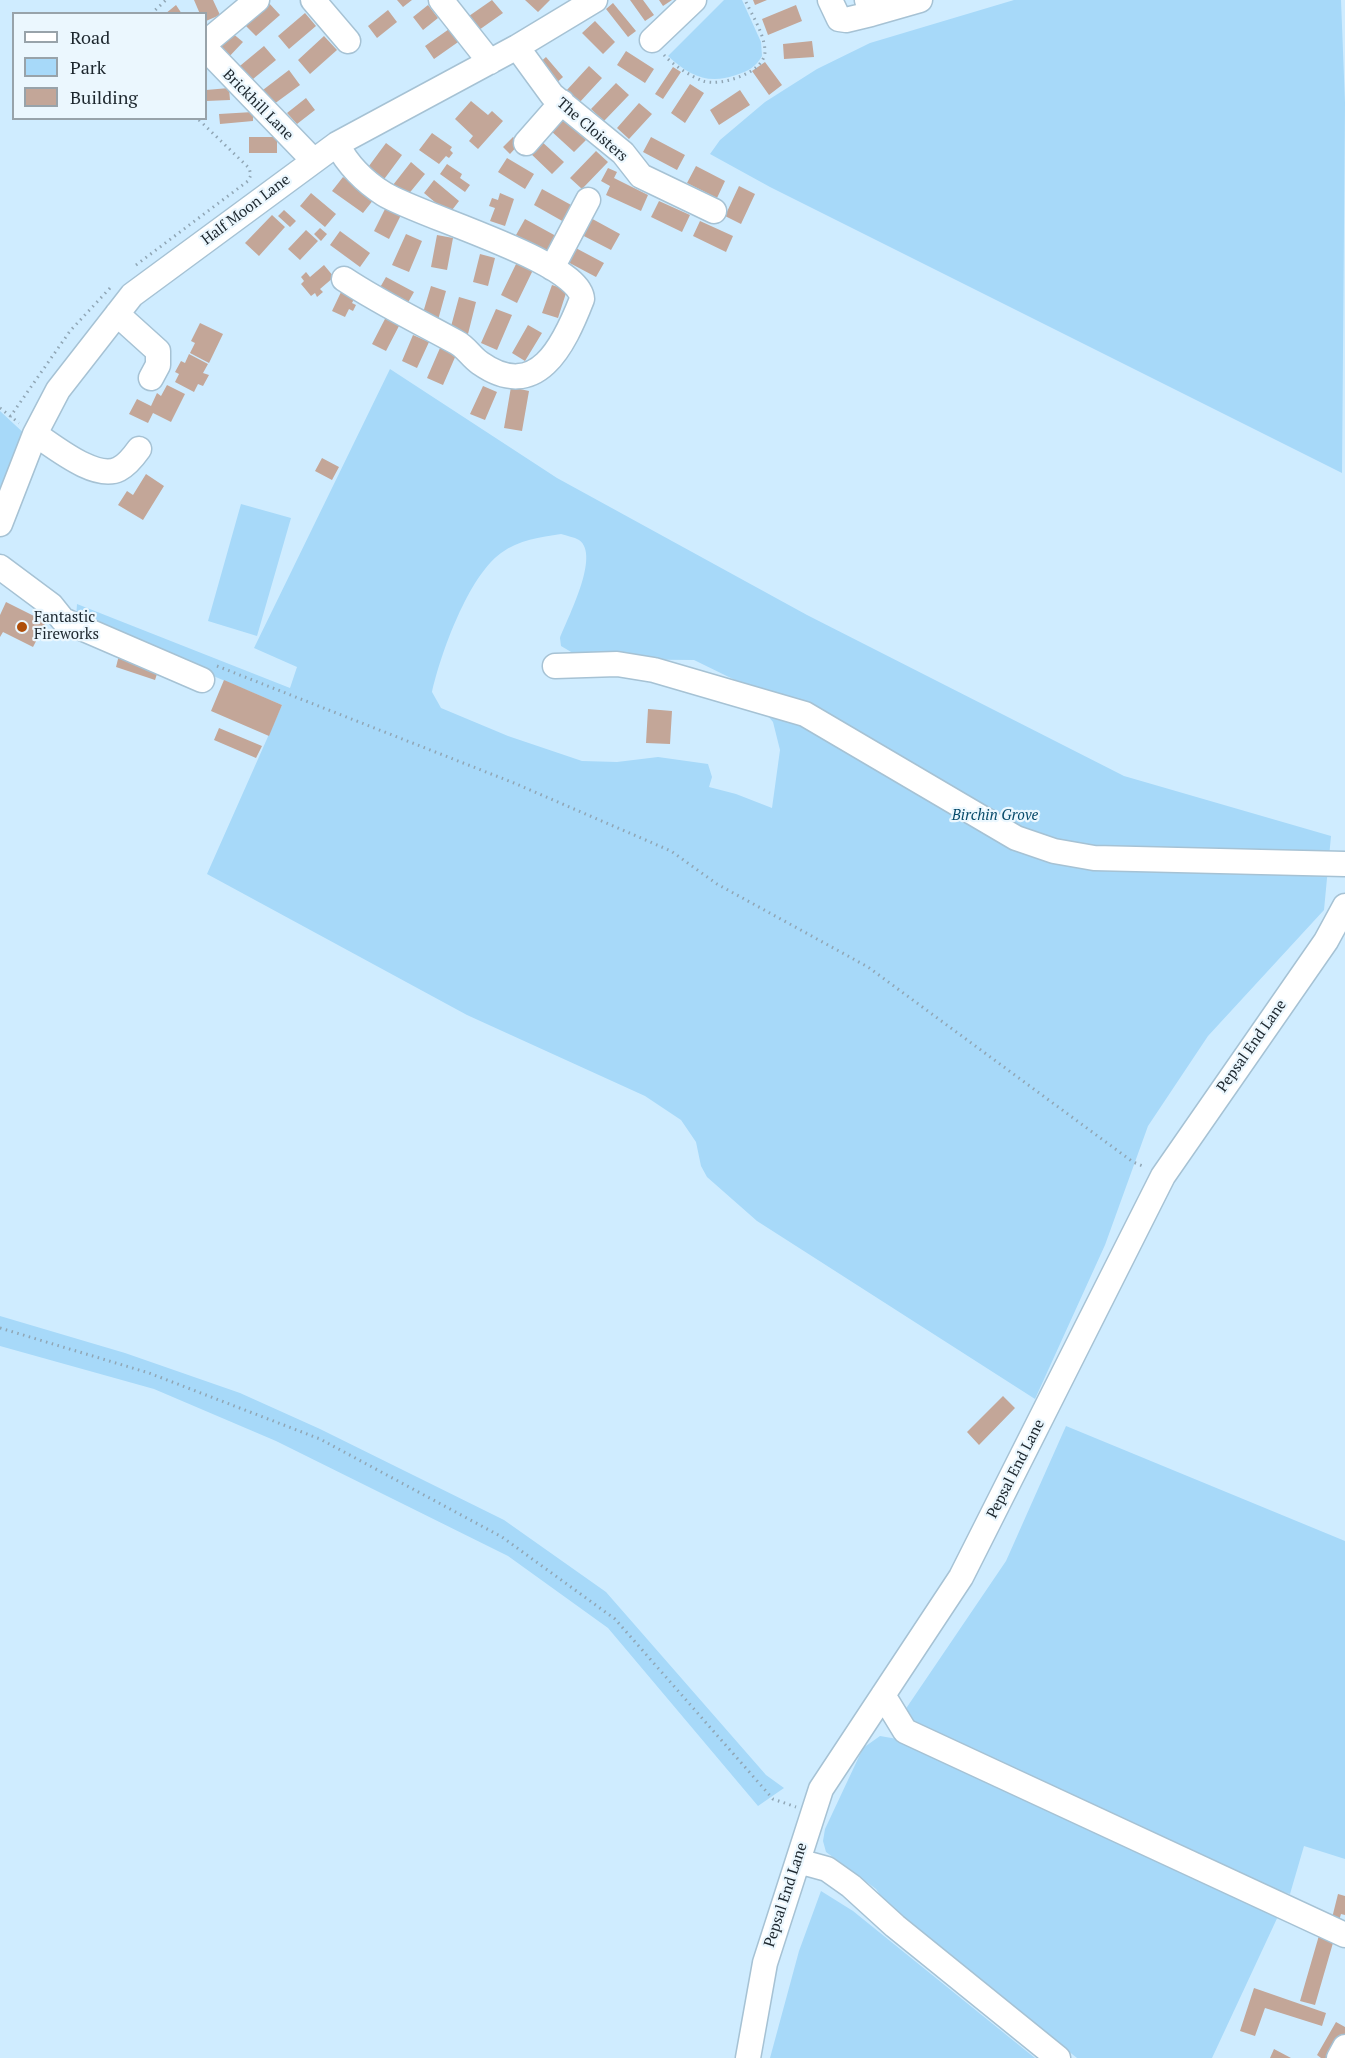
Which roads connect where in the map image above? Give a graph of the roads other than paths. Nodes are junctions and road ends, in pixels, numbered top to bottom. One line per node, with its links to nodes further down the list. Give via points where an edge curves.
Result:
1 (257, 0): 11 (street, Brickhill Lane)
2 (313, 0): 10 (street)
3 (441, 0): 14 (street)
4 (594, 0): 12 (street, Half Moon Lane)
5 (694, 0): 9 (street)
6 (830, 0): 8 (street, via 839,19 846,20)
7 (906, 2): 8 (street)
8 (869, 7)
9 (652, 40)
10 (348, 41)
11 (207, 44)
12 (517, 47): 14 (street, Half Moon Lane); 15 (street, The Cloisters, via 535,74)
13 (207, 50): 18 (street, Brickhill Lane)
14 (490, 62): 17 (street, Half Moon Lane)
15 (562, 102): 16 (street); 20 (street, The Cloisters, via 623,153 640,176)
16 (526, 143)
17 (337, 144): 18 (street, Half Moon Lane); 21 (street, via 344,158 384,194)
18 (313, 160): 23 (street, Half Moon Lane, via 132,295)
19 (588, 200): 21 (street)
20 (714, 211)
21 (552, 268): 22 (street, via 577,285 582,299 552,358 530,375 509,375 479,363 459,343 371,298)
22 (344, 279)
23 (117, 314): 24 (street, via 158,351 158,365); 25 (street, Half Moon Lane, via 58,390)
24 (151, 378)
25 (35, 434): 26 (street, via 97,470 112,472 122,468); 27 (street, Half Moon Lane)
26 (139, 449)
27 (0, 524)
28 (2, 570): 30 (street, via 51,605 63,621)
29 (555, 666): 31 (street, via 617,664 654,670 805,714 1016,838 1054,851 1094,858)
30 (204, 671)
31 (1345, 864)
32 (1345, 906): 33 (street, Pepsal End Lane, via 1326,942 1163,1176 961,1576)
33 (883, 1695): 34 (street, Pepsal End Lane, via 821,1790); 35 (street, via 905,1731)
34 (798, 1861): 37 (street, Pepsal End Lane, via 765,1963); 38 (street, via 827,1869 851,1886)
35 (1345, 1935)
36 (1345, 2047): 39 (street)
37 (748, 2058)
38 (1058, 2058)
39 (1339, 2058)

